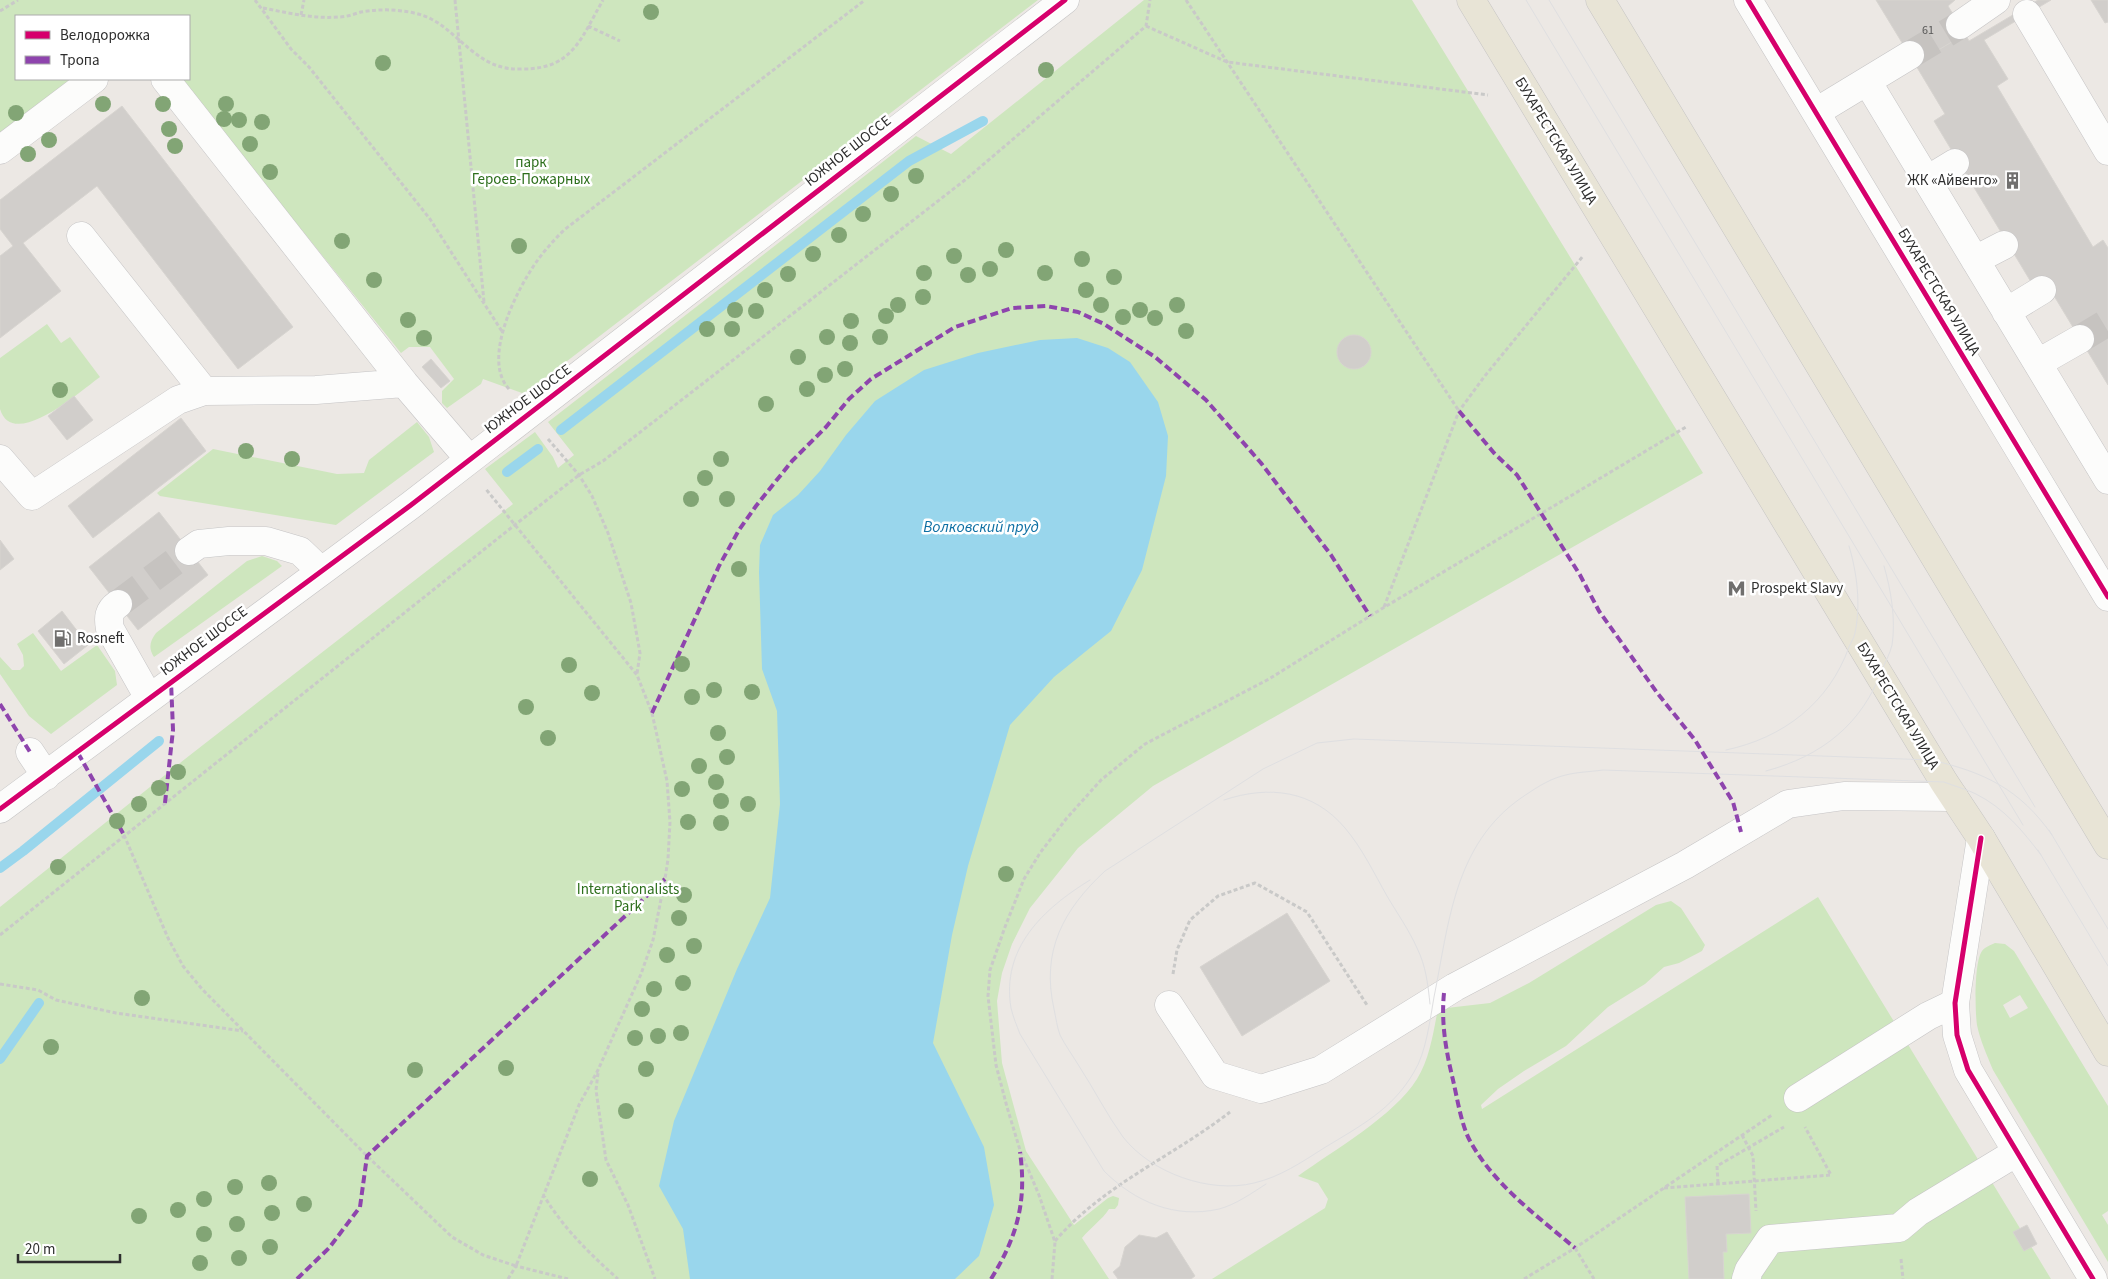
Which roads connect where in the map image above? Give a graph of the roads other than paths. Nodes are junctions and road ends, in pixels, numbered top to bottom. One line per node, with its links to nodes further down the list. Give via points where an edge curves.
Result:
1 (1065, 0): 27 (street, ЮЖНОЕ ШОССЕ)
2 (1471, 0): 36 (main road, БУХАРЕСТСКАЯ УЛИЦА)
3 (1600, 0): 39 (main road)
4 (1748, 0): 12 (street, БУХАРЕСТСКАЯ УЛИЦА)
5 (1991, 1): 7 (street)
6 (2022, 8): 14 (street)
7 (1960, 25)
8 (1910, 55): 11 (street)
9 (93, 80): 13 (street)
10 (167, 80): 24 (street)
11 (1867, 81): 12 (street); 16 (street)
12 (1816, 112): 31 (street, БУХАРЕСТСКАЯ УЛИЦА)
13 (0, 150)
14 (2108, 151)
15 (1955, 163): 16 (street)
16 (1927, 180): 19 (street)
17 (81, 236): 25 (street)
18 (2004, 245): 19 (street)
19 (1975, 260): 21 (street)
20 (2042, 290): 21 (street)
21 (2006, 312): 23 (street)
22 (2080, 338): 23 (street)
23 (2038, 363): 28 (street)
24 (404, 383): 25 (street, via 316,390); 27 (street)
25 (204, 391): 26 (street, via 178,400 32,496)
26 (0, 459)
27 (467, 461): 30 (street, ЮЖНОЕ ШОССЕ)
28 (2108, 480)
29 (189, 551): 30 (street, via 199,544 266,541 300,551)
30 (320, 570): 33 (street, ЮЖНОЕ ШОССЕ)
31 (2108, 597)
32 (118, 604): 33 (street, via 111,609 108,618 110,629)
33 (149, 698): 35 (street, ЮЖНОЕ ШОССЕ)
34 (30, 752): 35 (street)
35 (46, 776): 37 (street, ЮЖНОЕ ШОССЕ)
36 (1954, 797): 38 (main road, БУХАРЕСТСКАЯ УЛИЦА); 41 (street, via 1844,796 1788,804 1685,865 1455,987 1321,1070 1260,1089 1215,1075)
37 (0, 810)
38 (1981, 838): 40 (street); 42 (main road, БУХАРЕСТСКАЯ УЛИЦА)
39 (2108, 845)
40 (1955, 1004): 43 (street, via 1928,1016); 44 (street, via 1957,1036 1968,1070)
41 (1169, 1005)
42 (2108, 1052)
43 (1795, 1110)
44 (2017, 1152): 45 (street, via 1918,1212 1899,1228 1770,1239); 46 (street)
45 (1746, 1279)
46 (2093, 1279)

